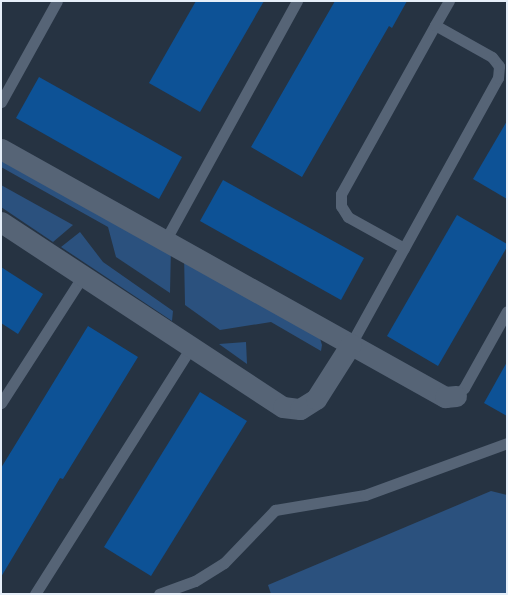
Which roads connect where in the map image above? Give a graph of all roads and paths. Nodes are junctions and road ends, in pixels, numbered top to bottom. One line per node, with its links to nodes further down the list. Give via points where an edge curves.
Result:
1 (57, 1): 5 (lane)
2 (296, 1): 8 (lane)
3 (449, 1): 4 (lane)
4 (435, 25): 9 (lane, via 341,194 341,206 348,216); 9 (lane, via 492,57 499,66 498,78)
5 (1, 102)
6 (1, 149): 8 (street)
7 (1, 222): 10 (street)
8 (165, 241): 12 (street)
9 (404, 248): 12 (lane)
10 (83, 276): 13 (street); 15 (lane)
11 (507, 311): 14 (lane, via 464,388)
12 (351, 344): 13 (street, via 316,399 300,409 283,407); 14 (street, via 445,397)
13 (191, 347): 17 (lane)
14 (456, 396)
15 (1, 403)
16 (507, 443): 18 (lane, via 365,495 276,510 224,563 195,581)
17 (34, 594)
18 (159, 594)

